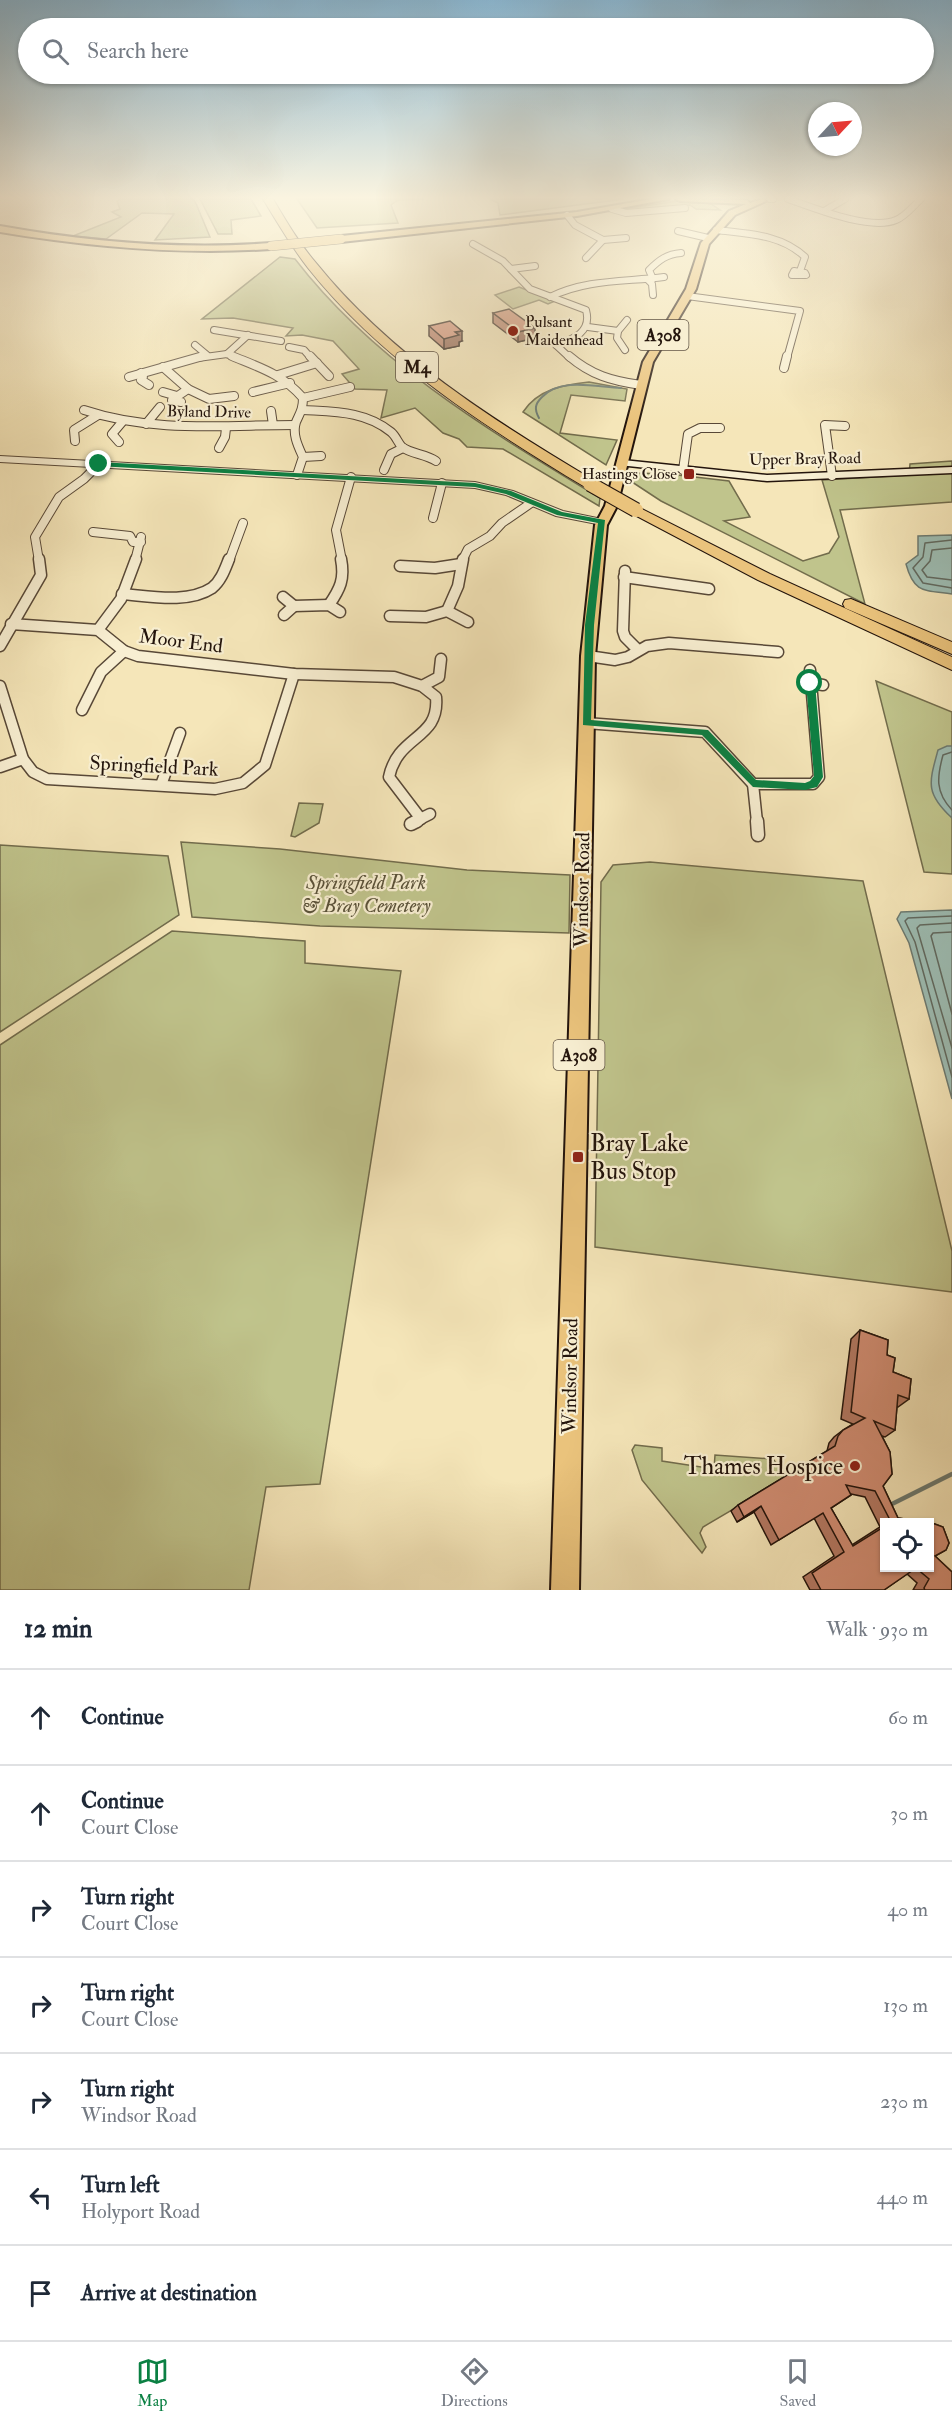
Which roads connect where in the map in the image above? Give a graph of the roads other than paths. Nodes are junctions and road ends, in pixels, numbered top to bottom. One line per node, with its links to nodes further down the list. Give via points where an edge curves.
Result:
1 (318, 273): 66 (highway, M4, via 391,345 482,415)
2 (334, 273): 66 (highway, M4, via 395,334 482,401)
3 (514, 273): 10 (street, via 519,282)
4 (649, 273): 7 (street)
5 (696, 273): 9 (main road, Windsor Road / A308)
6 (664, 277): 7 (street)
7 (650, 280): 8 (street); 10 (street, via 589,281)
8 (651, 292)
9 (687, 296): 24 (street, via 800,311); 31 (main road, Windsor Road / A308, via 650,357)
10 (550, 297): 12 (street, via 586,310)
11 (627, 320): 14 (street)
12 (588, 327): 14 (street); 31 (street, via 573,340 556,345 591,374 607,381)
13 (214, 330): 15 (street)
14 (618, 331): 19 (street, via 617,338)
15 (248, 335): 16 (street); 20 (street)
16 (281, 341)
17 (195, 345): 21 (street)
18 (289, 347): 22 (street, via 304,350)
19 (626, 350)
20 (227, 354): 21 (street); 26 (street)
21 (207, 355): 23 (street)
22 (317, 363): 26 (street); 27 (street)
23 (164, 367): 25 (street); 33 (street)
24 (784, 368)
25 (141, 374): 28 (street); 30 (street, via 141,380)
26 (278, 375): 29 (street)
27 (329, 376)
28 (129, 377)
29 (290, 383): 35 (street); 37 (street)
30 (149, 385)
31 (641, 385): 58 (main road, Windsor Road / A308)
32 (350, 387): 37 (street)
33 (188, 389): 34 (street, via 179,399); 36 (street, via 209,399)
34 (163, 392)
35 (253, 392)
36 (234, 396)
37 (303, 398): 40 (street)
38 (160, 407): 44 (street, Byland Drive)
39 (84, 410): 42 (street, Byland Drive)
40 (303, 410): 46 (street); 53 (street, via 352,413 376,422 393,434)
41 (271, 411): 45 (street, Byland Drive)
42 (98, 415): 43 (street, Byland Drive); 50 (street, via 74,430)
43 (123, 421): 44 (street, Byland Drive); 51 (street, via 112,434)
44 (146, 424): 48 (street, Byland Drive)
45 (273, 425): 46 (street, Byland Drive); 48 (street, Byland Drive)
46 (295, 425): 55 (street)
47 (845, 426): 64 (street, via 825,425)
48 (226, 428): 52 (street)
49 (720, 428): 61 (street, via 700,428 688,434)
50 (75, 441)
51 (119, 442)
52 (219, 448)
53 (403, 448): 57 (street); 60 (street, via 391,454)
54 (321, 456): 55 (street)
55 (303, 458): 63 (street)
56 (0, 459): 59 (street)
57 (436, 461)
58 (623, 463): 61 (main road, Upper Bray Road); 71 (main road, Windsor Road / A308)
59 (99, 464): 63 (street); 86 (street, via 59,496 35,537 41,575)
60 (384, 470)
61 (683, 470): 64 (main road, Upper Bray Road, via 767,478)
62 (952, 470): 64 (main road, Upper Bray Road)
63 (297, 475): 65 (street)
64 (832, 476)
65 (351, 477): 67 (street); 79 (street, via 336,530 344,573 341,587)
66 (593, 478): 69 (highway, M4, bridge)
67 (442, 483): 68 (street, via 475,485); 70 (street, via 434,517)
68 (531, 503): 71 (street, via 560,514); 74 (street, via 468,549)
69 (638, 504): 89 (highway, M4); 95 (highway, M4, via 764,577)
70 (445, 516)
71 (602, 522): 93 (main road, Windsor Road / A308)
72 (243, 523): 77 (street, via 220,579 208,591 188,596)
73 (93, 532): 77 (street, via 130,536 133,542 141,539 135,566)
74 (461, 564): 75 (street, via 435,568); 81 (street, via 458,586)
75 (400, 566)
76 (708, 589): 90 (street, via 625,574 623,631)
77 (122, 594): 87 (street)
78 (283, 597): 80 (street)
79 (329, 605): 80 (street); 82 (street)
80 (294, 606): 83 (street)
81 (447, 610): 84 (street, via 426,617); 85 (street)
82 (340, 612)
83 (284, 615)
84 (390, 616)
85 (468, 622)
86 (11, 624): 87 (street); 88 (street)
87 (98, 630): 91 (street, Moor End)
88 (0, 646)
89 (952, 648)
90 (638, 650): 92 (street, via 669,643); 93 (street, via 615,660)
91 (124, 651): 97 (street, Moor End, via 138,656); 102 (street, via 101,672 84,706)
92 (778, 652)
93 (588, 656): 103 (main road, Windsor Road / A308)
94 (441, 659): 101 (street, via 439,678)
95 (952, 664)
96 (810, 670): 98 (street)
97 (294, 674): 101 (street, Moor End, via 394,677); 108 (street, Springfield Park, via 265,765 256,776 237,787)
98 (810, 683): 99 (street); 107 (street, via 819,777 805,786)
99 (823, 685)
100 (0, 686): 105 (street)
101 (422, 686): 109 (street, via 436,697 437,713 427,728 389,753 389,777)
102 (98, 702)
103 (586, 723): 107 (street, via 705,732); 111 (main road, Windsor Road / A308)
104 (180, 733): 108 (street)
105 (23, 759): 106 (street); 108 (street, Springfield Park, via 33,772 47,779)
106 (0, 767)
107 (753, 784): 110 (street)
108 (161, 785)
109 (421, 819)
110 (758, 835)
111 (565, 1590)

